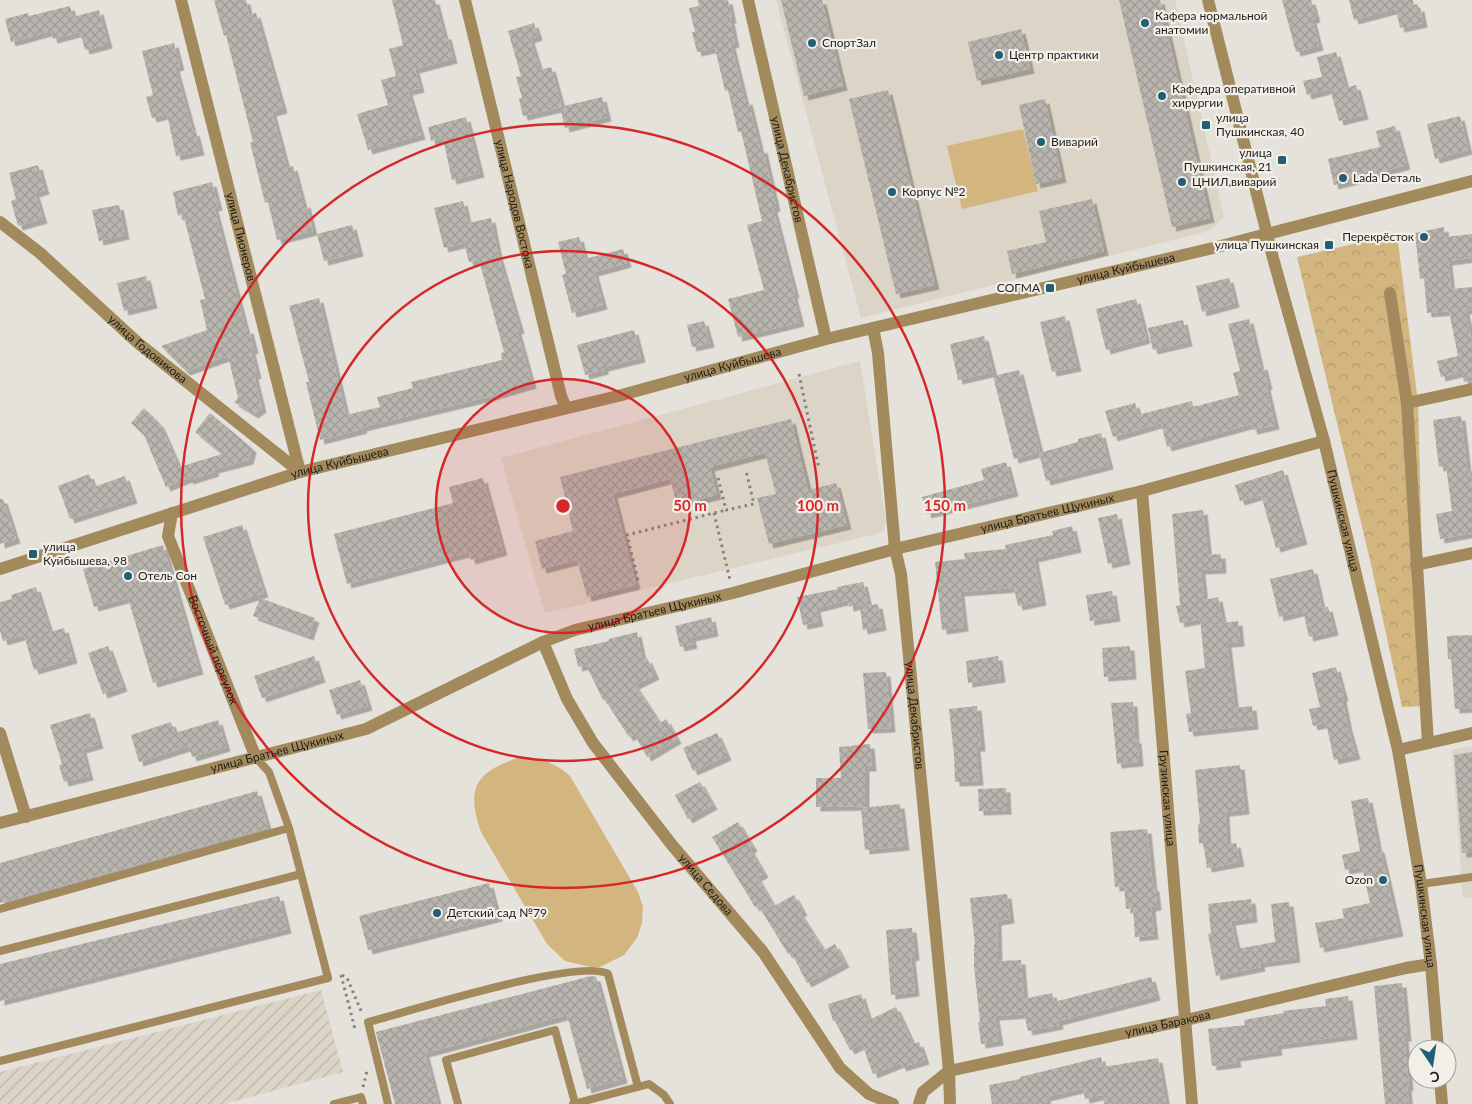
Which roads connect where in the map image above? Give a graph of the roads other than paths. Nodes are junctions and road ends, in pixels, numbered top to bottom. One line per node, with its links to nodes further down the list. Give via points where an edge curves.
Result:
1 (181, 0): 15 (street, улица Пионеров)
2 (465, 0): 13 (street, улица Народов Востока)
3 (748, 0): 10 (street, улица Декабристов)
4 (1208, 0): 7 (street, Пушкинская улица)
5 (1472, 182): 7 (street, улица Куйбышева)
6 (0, 222): 15 (street, улица Годовикова, via 40,253 138,343)
7 (1267, 234): 9 (street, улица Куйбышева); 14 (street, Пушкинская улица)
8 (1390, 293): 12 (street)
9 (873, 328): 10 (street, улица Куйбышева); 18 (street, улица Декабристов)
10 (826, 339): 13 (street, улица Куйбышева)
11 (1472, 389): 12 (street)
12 (1407, 404): 20 (street)
13 (566, 408): 15 (street, улица Куйбышева)
14 (1324, 441): 16 (street, улица Братьев Щукиных); 26 (street, Пушкинская улица)
15 (300, 472): 17 (street, улица Куйбышева)
16 (1142, 491): 18 (street, улица Братьев Щукиных); 37 (street, Грузинская улица)
17 (172, 513): 21 (street, улица Куйбышева); 27 (street, Восточный переулок, via 168,536)
18 (895, 549): 22 (street, улица Братьев Щукиных, via 733,593 575,630); 40 (street, улица Декабристов, via 902,584)
19 (1472, 554): 20 (street)
20 (1416, 565): 25 (street)
21 (0, 569)
22 (543, 642): 27 (street, улица Братьев Щукиных, via 366,729); 49 (street, улица Седова, via 567,699 593,742 672,845 763,952 840,1068 869,1094)
23 (0, 733): 28 (street)
24 (1472, 733): 25 (street)
25 (1428, 743): 26 (street)
26 (1398, 750): 33 (street, Пушкинская улица)
27 (256, 758): 28 (street, улица Братьев Щукиных); 30 (lane, via 268,772)
28 (26, 817): 29 (street, улица Братьев Щукиных)
29 (0, 823)
30 (289, 828): 31 (lane); 34 (lane)
31 (301, 874): 35 (lane); 39 (lane, via 328,978)
32 (1472, 877): 33 (lane)
33 (1420, 884): 36 (street, Пушкинская улица)
34 (0, 909)
35 (0, 951)
36 (1431, 964): 37 (street, улица Баракова); 38 (street, Пушкинская улица)
37 (1186, 1020): 40 (street, улица Баракова); 52 (street, Грузинская улица)
38 (1437, 1039)
39 (0, 1061)
40 (949, 1071): 50 (street, улица Баракова, via 923,1092); 51 (street, улица Декабристов)
41 (638, 1087): 45 (lane, via 608,974 564,972 368,1022); 47 (lane); 48 (lane, via 649,1084)
42 (1441, 1089): 53 (street)
43 (362, 1101): 44 (lane)
44 (334, 1104)
45 (388, 1104)
46 (458, 1104): 47 (lane, via 446,1060 555,1030)
47 (574, 1104)
48 (670, 1104)
49 (894, 1104)
50 (919, 1104)
51 (950, 1104)
52 (1192, 1104)
53 (1442, 1104)

